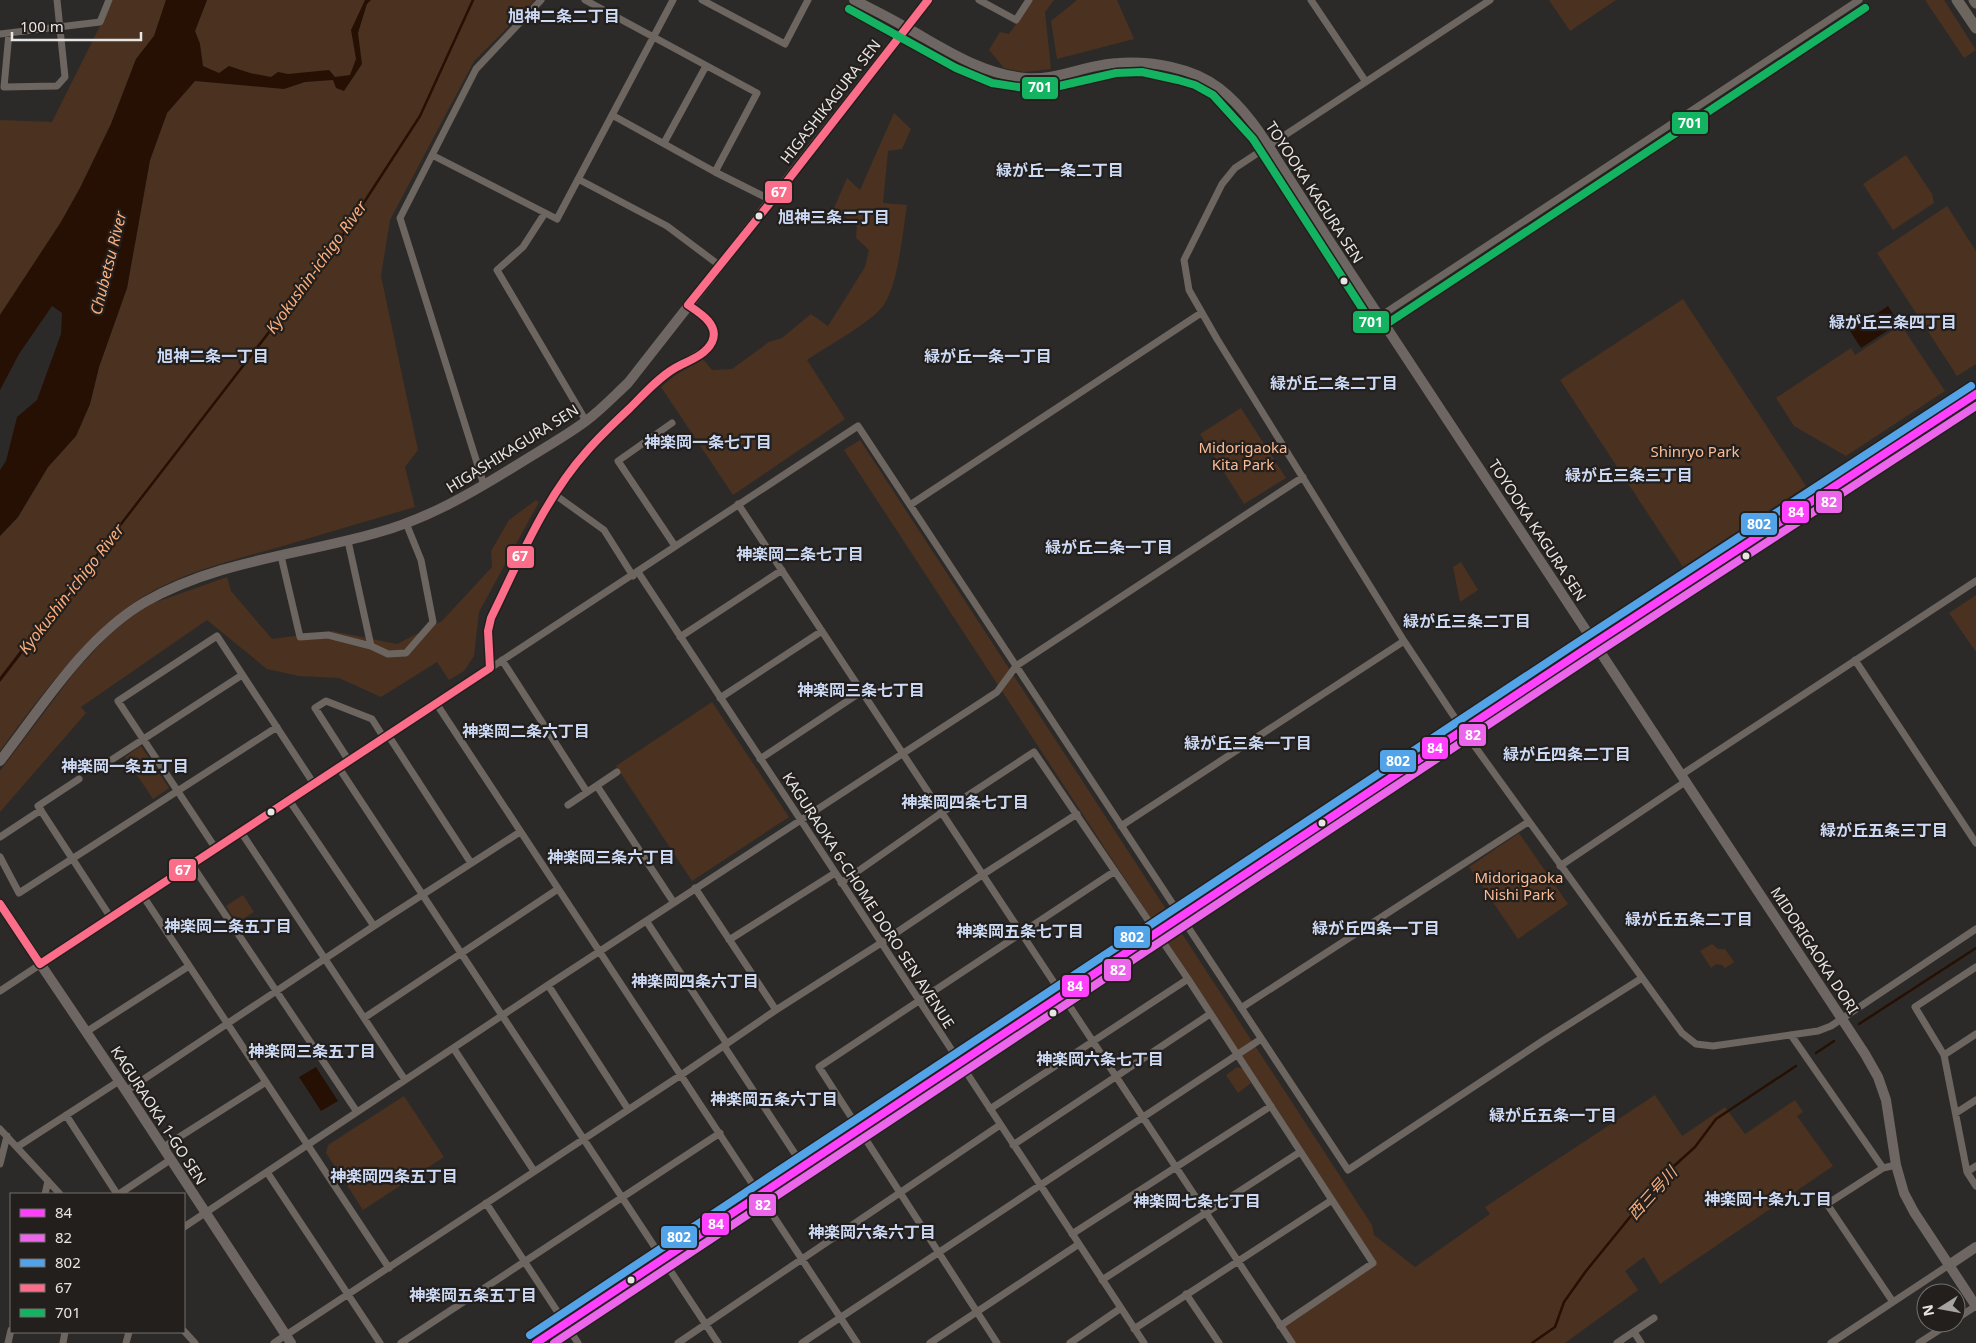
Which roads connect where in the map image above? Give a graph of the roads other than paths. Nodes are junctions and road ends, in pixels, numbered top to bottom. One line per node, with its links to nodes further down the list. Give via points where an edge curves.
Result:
1 (57, 0): 16 (street)
2 (110, 0): 16 (street, via 100,22)
3 (541, 0): 27 (street, via 476,69)
4 (585, 0): 21 (street)
5 (673, 0): 21 (street)
6 (702, 0): 7 (street, via 785,44)
7 (808, 0)
8 (854, 0): 17 (street, TOYOOKA KAGURA SEN)
9 (928, 0): 17 (street, HIGASHIKAGURA SEN)
10 (979, 0): 11 (street, via 1016,20)
11 (1030, 0)
12 (1311, 0): 23 (street)
13 (1490, 0): 23 (street)
14 (1859, 0): 35 (street)
15 (1958, 0): 18 (main road)
16 (60, 27): 19 (street); 19 (street, via 65,77 57,86 4,87)
17 (906, 27): 26 (street, TOYOOKA KAGURA SEN, via 961,59 994,73 1026,78 1055,77 1115,63 1143,62 1181,70 1219,87); 30 (street, HIGASHIKAGURA SEN)
18 (1976, 28)
19 (9, 33): 20 (street)
20 (0, 34)
21 (654, 38): 22 (street); 24 (street)
22 (706, 66): 25 (street); 28 (street, via 758,93)
23 (1366, 82): 26 (street)
24 (612, 115): 25 (street); 29 (street)
25 (664, 143): 28 (street)
26 (1269, 146): 34 (street, via 1235,168 1222,184 1184,260 1189,290); 35 (street, TOYOOKA KAGURA SEN)
27 (432, 155): 31 (street); 40 (street, via 400,218)
28 (715, 172): 30 (street)
29 (578, 179): 31 (street, via 557,219); 32 (street, via 667,226)
30 (771, 202): 32 (street, HIGASHIKAGURA SEN)
31 (545, 213): 37 (street, via 523,246 498,270)
32 (719, 265): 33 (street, HIGASHIKAGURA SEN)
33 (688, 305): 37 (street, HIGASHIKAGURA SEN, via 628,383); 41 (street, via 713,326 712,342 667,372 588,450)
34 (1201, 313): 39 (street); 43 (street)
35 (1379, 317): 54 (street, TOYOOKA KAGURA SEN)
36 (1976, 394): 54 (street)
37 (586, 421): 40 (street, HIGASHIKAGURA SEN)
38 (672, 423): 46 (street, via 618,461)
39 (1303, 476): 53 (street); 58 (street)
40 (484, 485): 44 (street, HIGASHIKAGURA SEN, via 444,508)
41 (554, 494): 49 (street, KAGURAOKA 6-CHOME DORO SEN AVENUE, via 604,530); 59 (street, via 491,618 488,631)
42 (738, 504): 43 (street, via 858,426); 46 (street); 48 (street)
43 (910, 505): 58 (street)
44 (406, 523): 45 (street, HIGASHIKAGURA SEN); 55 (street, via 421,560 433,622 406,653 388,654)
45 (348, 541): 47 (street, HIGASHIKAGURA SEN); 55 (street)
46 (675, 546): 49 (street)
47 (281, 556): 55 (street, via 300,637 328,635); 70 (street, HIGASHIKAGURA SEN, via 183,583 144,603 108,629 75,664)
48 (782, 570): 51 (street); 52 (street)
49 (635, 574): 52 (street, KAGURAOKA 6-CHOME DORO SEN AVENUE); 56 (street)
50 (1976, 580): 57 (street)
51 (822, 631): 61 (street); 62 (street)
52 (680, 637): 62 (street, KAGURAOKA 6-CHOME DORO SEN AVENUE)
53 (1404, 641): 65 (street); 88 (street)
54 (1594, 643): 65 (street); 75 (street, MIDORIGAOKA DORI)
55 (371, 646)
56 (502, 660): 59 (street); 80 (street)
57 (1855, 660): 75 (street); 92 (street)
58 (1016, 666): 68 (street, via 997,692); 88 (street)
59 (490, 668): 63 (street)
60 (242, 675): 64 (street); 67 (street); 67 (street, via 217,636 118,701)
61 (861, 692): 68 (street); 69 (street)
62 (720, 698): 69 (street, KAGURAOKA 6-CHOME DORO SEN AVENUE)
63 (436, 703): 66 (street); 90 (street)
64 (277, 727): 77 (street); 79 (street)
65 (1462, 730): 87 (street); 109 (street)
66 (386, 736): 71 (street); 71 (street, via 372,719 326,701 314,708); 96 (street)
67 (143, 739): 72 (street); 79 (street)
68 (901, 753): 84 (street); 86 (street)
69 (760, 759): 86 (street, KAGURAOKA 6-CHOME DORO SEN AVENUE)
70 (0, 761)
71 (349, 761): 73 (street)
72 (99, 768)
73 (339, 768): 77 (street); 105 (street)
74 (617, 772): 78 (street)
75 (1683, 778): 98 (street); 136 (street, MIDORIGAOKA DORI)
76 (79, 779): 83 (street, via 38,806)
77 (314, 784): 81 (street)
78 (597, 786): 80 (street); 107 (street)
79 (178, 790): 93 (street); 95 (street)
80 (587, 792): 82 (street)
81 (289, 800): 89 (street); 112 (street)
82 (568, 805)
83 (41, 810): 91 (street); 95 (street)
84 (941, 813): 85 (street, via 1034,752); 101 (street); 102 (street)
85 (1077, 814): 99 (street); 101 (street)
86 (800, 820): 100 (street, KAGURAOKA 6-CHOME DORO SEN AVENUE); 103 (street)
87 (1528, 822): 98 (street); 131 (street)
88 (1121, 826): 109 (street)
89 (241, 832): 93 (street); 120 (street)
90 (520, 832): 96 (street); 104 (street)
91 (0, 836)
92 (1976, 842)
93 (216, 849): 97 (street)
94 (0, 857): 95 (street, via 19,894)
95 (72, 859): 110 (street)
96 (471, 863): 105 (street)
97 (192, 865): 106 (street); 128 (street)
98 (1560, 866): 124 (street)
99 (1115, 871): 114 (street); 115 (street)
100 (835, 873): 102 (street, KAGURAOKA 6-CHOME DORO SEN AVENUE); 116 (street)
101 (982, 875): 114 (street); 117 (street)
102 (841, 883): 117 (street, KAGURAOKA 6-CHOME DORO SEN AVENUE)
103 (695, 888): 107 (street); 116 (street)
104 (558, 889): 118 (street); 119 (street)
105 (423, 895): 112 (street); 119 (street)
106 (143, 896): 110 (street); 122 (street)
107 (674, 903): 111 (street)
108 (0, 904): 121 (street, KAGURAOKA 1-GO SEN)
109 (1182, 916): 115 (street); 131 (street)
110 (111, 918): 121 (street)
111 (647, 922): 118 (street); 143 (street)
112 (374, 926): 120 (street)
113 (1976, 929): 136 (street)
114 (1020, 933): 129 (street); 130 (street)
115 (1156, 934): 125 (street); 129 (street)
116 (729, 940): 132 (street)
117 (881, 943): 130 (street, KAGURAOKA 6-CHOME DORO SEN AVENUE); 132 (street)
118 (600, 952): 126 (street); 148 (street)
119 (461, 953): 134 (street); 135 (street)
120 (325, 960): 128 (street); 135 (street)
121 (40, 964): 127 (street); 138 (street, KAGURAOKA 1-GO SEN)
122 (189, 966): 137 (street); 138 (street)
123 (1976, 967): 146 (street, via 1914,1008)
124 (1642, 978): 140 (street, via 1682,1032 1696,1044 1713,1046); 141 (street, via 1348,1170)
125 (1188, 979): 133 (street); 142 (street)
126 (548, 985): 134 (street); 156 (street)
127 (1, 987)
128 (277, 992): 137 (street); 158 (street)
129 (1062, 995): 142 (street); 147 (street)
130 (919, 1001): 147 (street, KAGURAOKA 6-CHOME DORO SEN AVENUE); 164 (street, via 819,1067)
131 (1241, 1008): 141 (street)
132 (776, 1010): 143 (street)
133 (1210, 1014): 145 (street); 149 (street)
134 (503, 1016): 144 (street); 167 (street)
135 (364, 1018): 150 (street)
136 (1842, 1019): 140 (street, via 1818,1031); 175 (street, MIDORIGAOKA DORI, via 1878,1077 1886,1100)
137 (228, 1024): 152 (street); 153 (street)
138 (86, 1032): 151 (street, KAGURAOKA 1-GO SEN)
139 (1976, 1034): 146 (street)
140 (1791, 1035): 179 (street)
141 (1262, 1039): 145 (street)
142 (1092, 1041): 149 (street); 157 (street)
143 (726, 1045): 148 (street); 176 (street)
144 (454, 1049): 150 (street); 180 (street)
145 (1238, 1055): 155 (street); 161 (street)
146 (1944, 1055): 159 (street)
147 (960, 1063): 157 (street, KAGURAOKA 6-CHOME DORO SEN AVENUE); 164 (street)
148 (682, 1075): 156 (street); 165 (street)
149 (1116, 1077): 161 (street); 169 (street)
150 (405, 1080): 158 (street)
151 (118, 1081): 153 (street, KAGURAOKA 1-GO SEN); 160 (street)
152 (266, 1082): 168 (street); 171 (street)
153 (126, 1091): 171 (street, KAGURAOKA 1-GO SEN)
154 (1976, 1100): 159 (street)
155 (1271, 1106): 172 (street); 178 (street)
156 (628, 1109): 167 (street)
157 (990, 1109): 162 (street, KAGURAOKA 6-CHOME DORO SEN AVENUE)
158 (357, 1112): 168 (street)
159 (1956, 1113): 182 (street)
160 (66, 1115): 170 (street); 188 (street)
161 (1143, 1118): 178 (street); 184 (street)
162 (1000, 1125): 169 (street, KAGURAOKA 6-CHOME DORO SEN AVENUE); 190 (street)
163 (0, 1129): 166 (street)
164 (858, 1130): 176 (street); 190 (street)
165 (720, 1133): 191 (street); 192 (street)
166 (7, 1136): 170 (street); 174 (street)
167 (584, 1138): 180 (street); 192 (street)
168 (307, 1145): 181 (street); 207 (street)
169 (1014, 1145): 184 (street, KAGURAOKA 6-CHOME DORO SEN AVENUE)
170 (17, 1147): 183 (street)
171 (162, 1148): 173 (street, KAGURAOKA 1-GO SEN)
172 (1300, 1152): 193 (street); 196 (street)
173 (170, 1160): 189 (street); 195 (street, KAGURAOKA 1-GO SEN)
174 (0, 1164)
175 (1896, 1165): 179 (street); 206 (street, MIDORIGAOKA DORI, via 1904,1193)
176 (803, 1166): 191 (street)
177 (1976, 1166): 182 (street)
178 (1175, 1167): 196 (street); 198 (street)
179 (1883, 1168): 211 (street, via 1827,1204)
180 (534, 1171): 194 (street)
181 (267, 1172): 195 (street); 209 (street)
182 (1967, 1172): 185 (street)
183 (48, 1181): 186 (street); 187 (street)
184 (1040, 1186): 198 (street, KAGURAOKA 6-CHOME DORO SEN AVENUE); 201 (street)
185 (1976, 1186)
186 (45, 1193)
187 (59, 1193)
188 (117, 1193)
189 (120, 1193)
190 (899, 1194): 201 (street); 203 (street)
191 (759, 1195): 202 (street); 203 (street)
192 (622, 1198): 202 (street); 205 (street)
193 (1332, 1200): 204 (street); 219 (street, via 1373,1263)
194 (486, 1203): 205 (street); 207 (street)
195 (205, 1213): 197 (street); 224 (street, KAGURAOKA 1-GO SEN)
196 (1206, 1213): 204 (street); 208 (street)
197 (185, 1226)
198 (1072, 1234): 199 (street, KAGURAOKA 6-CHOME DORO SEN AVENUE)
199 (1079, 1244): 208 (street, KAGURAOKA 6-CHOME DORO SEN AVENUE); 214 (street)
200 (1976, 1247): 206 (street)
201 (938, 1253): 214 (street); 215 (street)
202 (662, 1259): 217 (street); 218 (street)
203 (802, 1260): 215 (street); 218 (street)
204 (1238, 1261): 210 (street); 219 (street)
205 (525, 1262): 217 (street); 229 (street)
206 (1949, 1266): 211 (street); 212 (street, MIDORIGAOKA DORI)
207 (389, 1268): 209 (street)
208 (1102, 1280): 213 (street, KAGURAOKA 6-CHOME DORO SEN AVENUE)
209 (349, 1294): 224 (street); 228 (street)
210 (1186, 1294): 220 (street); 240 (street)
211 (1893, 1302): 226 (street)
212 (1976, 1306)
213 (1121, 1308): 220 (street, KAGURAOKA 6-CHOME DORO SEN AVENUE); 238 (street)
214 (977, 1312): 236 (street); 237 (street)
215 (840, 1318): 234 (street); 235 (street)
216 (1654, 1318): 222 (street)
217 (565, 1324): 230 (street); 231 (street)
218 (706, 1324): 232 (street); 233 (street)
219 (1280, 1326): 241 (street)
220 (1134, 1328): 239 (street, KAGURAOKA 6-CHOME DORO SEN AVENUE)
221 (185, 1332): 225 (street)
222 (1634, 1332): 242 (street); 243 (street)
223 (1934, 1333): 244 (street)
224 (289, 1339): 227 (street)
225 (193, 1342)
226 (1837, 1342)
227 (274, 1343)
228 (380, 1343)
229 (401, 1343)
230 (536, 1343)
231 (578, 1343)
232 (678, 1343)
233 (718, 1343)
234 (802, 1343)
235 (857, 1343)
236 (930, 1343)
237 (997, 1343)
238 (1070, 1343)
239 (1144, 1343)
240 (1219, 1343)
241 (1292, 1343)
242 (1617, 1343)
243 (1641, 1343)
244 (1919, 1343)

